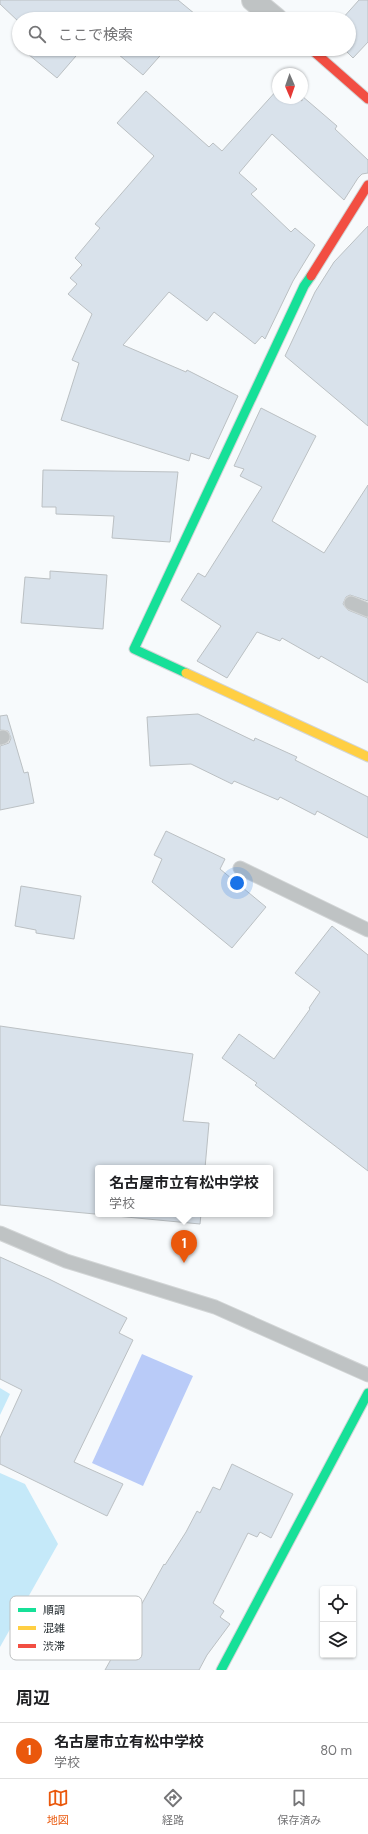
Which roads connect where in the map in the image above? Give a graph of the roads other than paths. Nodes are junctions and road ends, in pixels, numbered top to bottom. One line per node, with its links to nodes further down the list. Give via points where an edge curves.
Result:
1 (253, 0): 2 (street)
2 (268, 12)
3 (319, 56): 4 (street)
4 (368, 99)
5 (368, 185): 8 (street, via 304,286 134,649)
6 (351, 602): 7 (lane)
7 (368, 610)
8 (368, 757)
9 (240, 868): 10 (lane)
10 (368, 930)
11 (0, 1233): 12 (lane, via 66,1261 215,1307)
12 (368, 1375)
13 (368, 1393): 14 (street)
14 (220, 1670)

